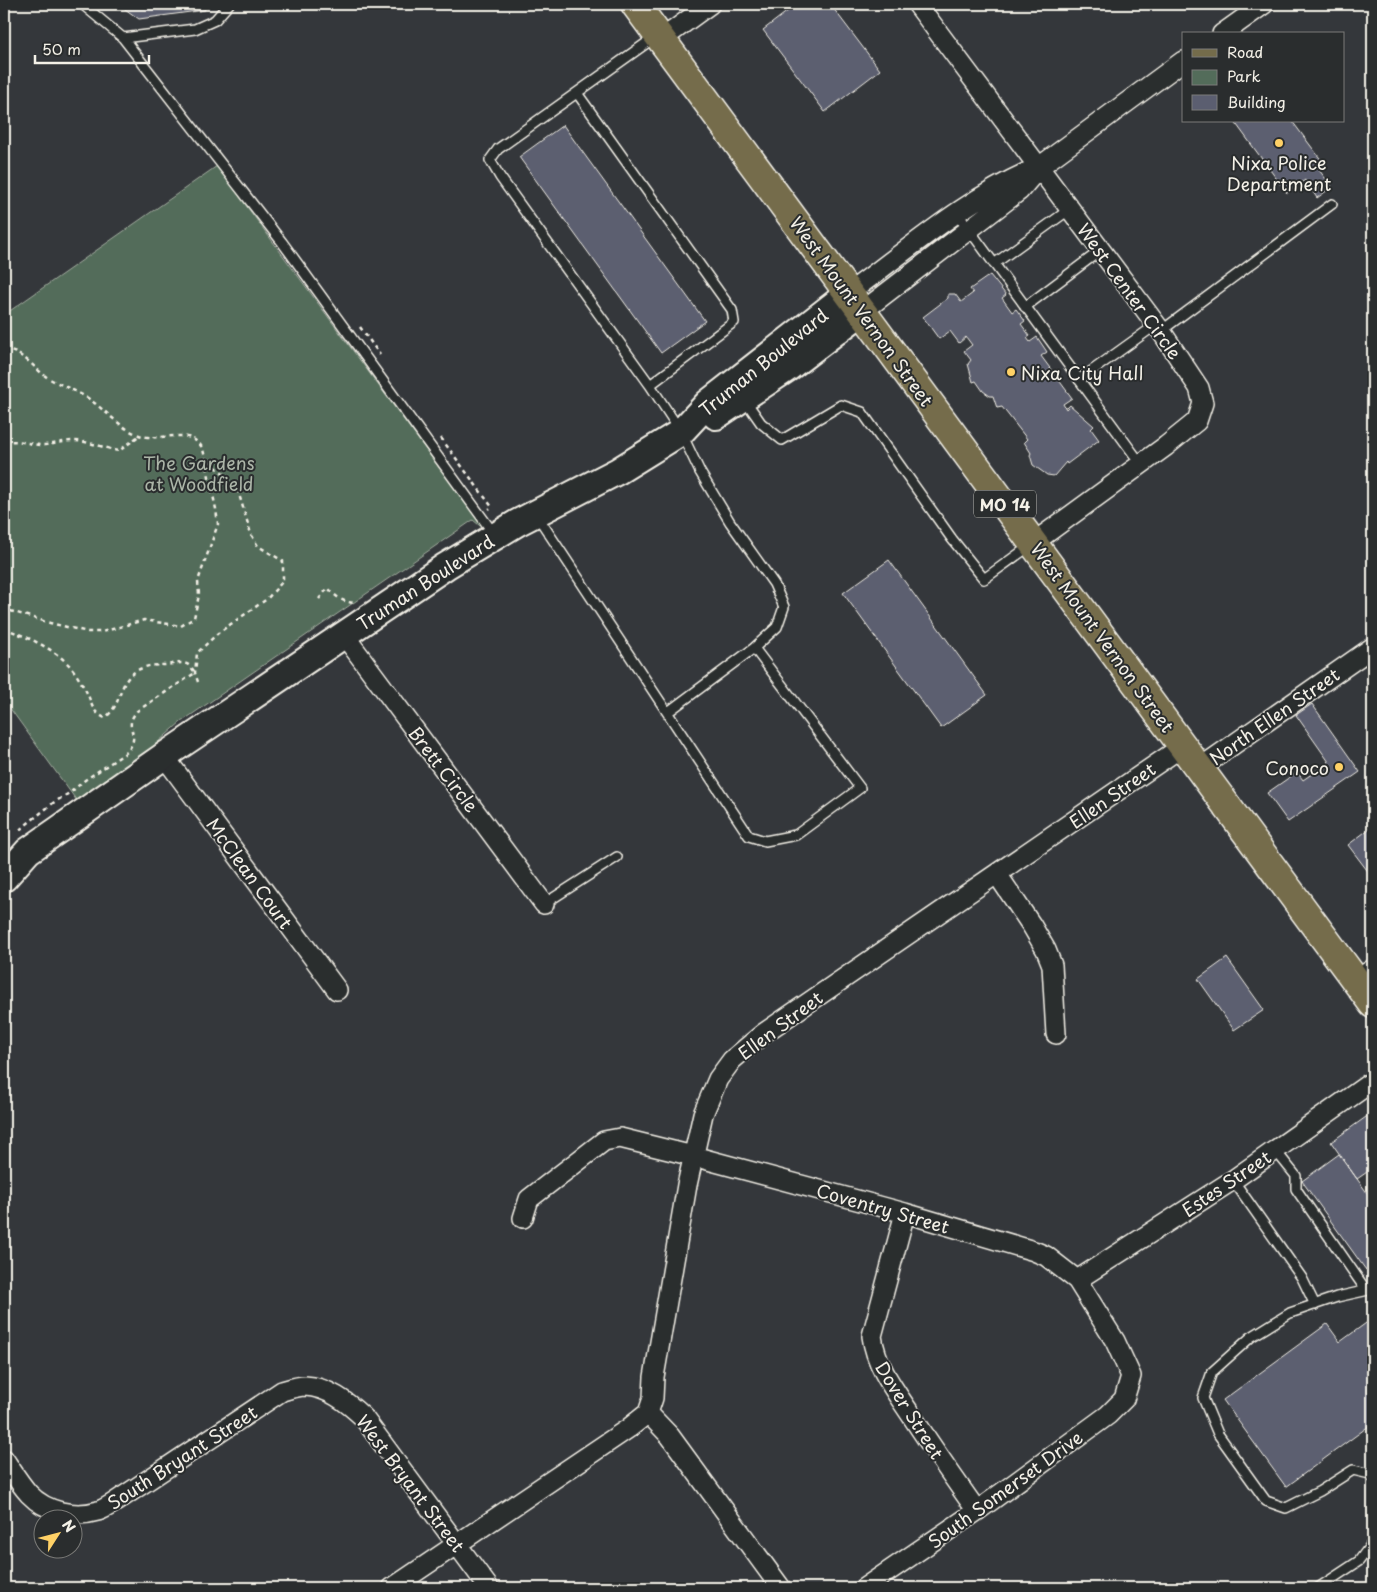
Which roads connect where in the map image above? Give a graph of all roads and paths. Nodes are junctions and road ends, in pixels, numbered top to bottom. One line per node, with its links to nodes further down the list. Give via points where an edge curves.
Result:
1 (82, 4): 9 (lane)
2 (229, 4): 9 (lane, via 215,20 195,29)
3 (636, 4): 8 (main road, West Mount Vernon Street / MO 14)
4 (710, 4): 8 (street)
5 (917, 4): 12 (street, West Center Circle)
6 (1264, 4): 7 (street)
7 (1225, 32)
8 (660, 37): 11 (lane); 19 (main road, West Mount Vernon Street / MO 14)
9 (123, 38): 35 (lane, via 282,242)
10 (1182, 62): 12 (street)
11 (577, 93): 26 (lane, via 732,310 734,322); 26 (lane, via 498,149 490,160)
12 (1039, 167): 14 (street, West Center Circle); 15 (street, via 1013,178); 16 (street, via 1019,191)
13 (1332, 204): 22 (lane)
14 (1070, 209): 17 (street, West Center Circle); 18 (lane)
15 (957, 213): 16 (lane); 19 (street)
16 (969, 230): 18 (lane); 19 (street)
17 (1101, 250): 20 (lane); 22 (street, West Center Circle)
18 (994, 264): 20 (lane)
19 (856, 302): 27 (street, Truman Boulevard); 37 (main road, West Mount Vernon Street / MO 14)
20 (1025, 307): 25 (lane)
21 (358, 323): 24 (path)
22 (1159, 328): 25 (lane); 33 (street, West Center Circle, via 1199,388 1203,403 1197,421)
23 (4, 348): 30 (path, via 20,355 46,377 86,397)
24 (384, 361)
25 (1079, 380): 33 (lane)
26 (650, 385): 29 (lane)
27 (738, 390): 29 (street, Truman Boulevard, via 708,403); 37 (lane, via 761,423 782,440 841,405 862,412 984,580)
28 (436, 432): 35 (path, via 492,507)
29 (681, 432): 34 (street, Truman Boulevard, via 618,471); 44 (lane, via 700,472 730,522 774,584 784,607 777,627)
30 (140, 435): 31 (path, via 119,451 87,442); 32 (path, via 190,437 199,442)
31 (4, 443)
32 (204, 457): 40 (path, via 218,524 198,581 194,618 181,626 144,620 102,632 88,632); 45 (path, via 238,492 258,546 283,561 283,581 267,599 218,633 197,653)
33 (1141, 464): 37 (street, West Center Circle)
34 (536, 514): 36 (street, Truman Boulevard); 47 (lane)
35 (481, 515): 36 (lane)
36 (496, 536): 42 (street, Truman Boulevard)
37 (1034, 543): 48 (main road, West Mount Vernon Street / MO 14)
38 (319, 599): 39 (path, via 328,588 345,602)
39 (358, 603)
40 (4, 609)
41 (4, 630): 45 (path, via 38,642 67,663 87,692 96,714 105,718 112,713 123,683 144,667 182,662 192,667)
42 (344, 635): 49 (street, Truman Boulevard); 55 (street, Brett Circle)
43 (1373, 647): 50 (street, North Ellen Street)
44 (754, 648): 47 (lane); 47 (lane, via 860,788 796,835 765,841 749,836)
45 (195, 673): 46 (path); 51 (path, via 137,711 130,724 135,738 127,752)
46 (198, 682)
47 (668, 712)
48 (1183, 746): 50 (main road, West Mount Vernon Street / MO 14); 53 (street, Ellen Street)
49 (164, 756): 54 (street, Truman Boulevard, via 28,852); 57 (street, McClean Court)
50 (1200, 768): 56 (main road, West Mount Vernon Street / MO 14)
51 (16, 833)
52 (617, 857): 55 (lane)
53 (997, 874): 59 (street, via 1032,926 1052,965); 62 (street, Ellen Street, via 764,1033 732,1060 718,1080 703,1114)
54 (4, 878)
55 (544, 904)
56 (1364, 974): 58 (main road, West Mount Vernon Street / MO 14)
57 (336, 990)
58 (1373, 1004)
59 (1056, 1034)
60 (1373, 1081): 61 (street, Estes Street)
61 (1275, 1150): 63 (street, Estes Street); 67 (lane, via 1296,1176 1296,1189)
62 (694, 1156): 64 (street, Coventry Street); 65 (street, Coventry Street, via 620,1138 604,1142 529,1199); 71 (street, Ellen Street)
63 (1233, 1180): 66 (street, Estes Street); 68 (lane, via 1302,1278)
64 (905, 1213): 66 (street, Coventry Street, via 1034,1251 1046,1256); 74 (street, Dover Street, via 872,1336 874,1351 886,1377)
65 (523, 1218)
66 (1077, 1280): 69 (street, Coventry Street, via 1115,1341)
67 (1370, 1290): 68 (lane)
68 (1315, 1305): 73 (lane, via 1290,1313 1251,1337 1212,1372 1202,1398 1218,1434 1266,1501 1286,1508 1353,1470 1370,1474)
69 (1131, 1376): 74 (street, South Somerset Drive, via 1124,1399 1108,1415)
70 (292, 1388): 72 (street, South Bryant Street, via 282,1391 100,1510 82,1514 45,1507 29,1494); 76 (street, West Bryant Street, via 304,1386 325,1390 348,1402 363,1417)
71 (648, 1413): 76 (street); 79 (street, via 670,1436)
72 (4, 1459)
73 (1373, 1478)
74 (977, 1511): 80 (street, South Somerset Drive)
75 (1373, 1542): 81 (lane, via 1359,1561)
76 (457, 1544): 77 (street); 78 (street, West Bryant Street)
77 (392, 1588)
78 (489, 1588)
79 (781, 1588)
80 (864, 1588)
81 (1318, 1588)

